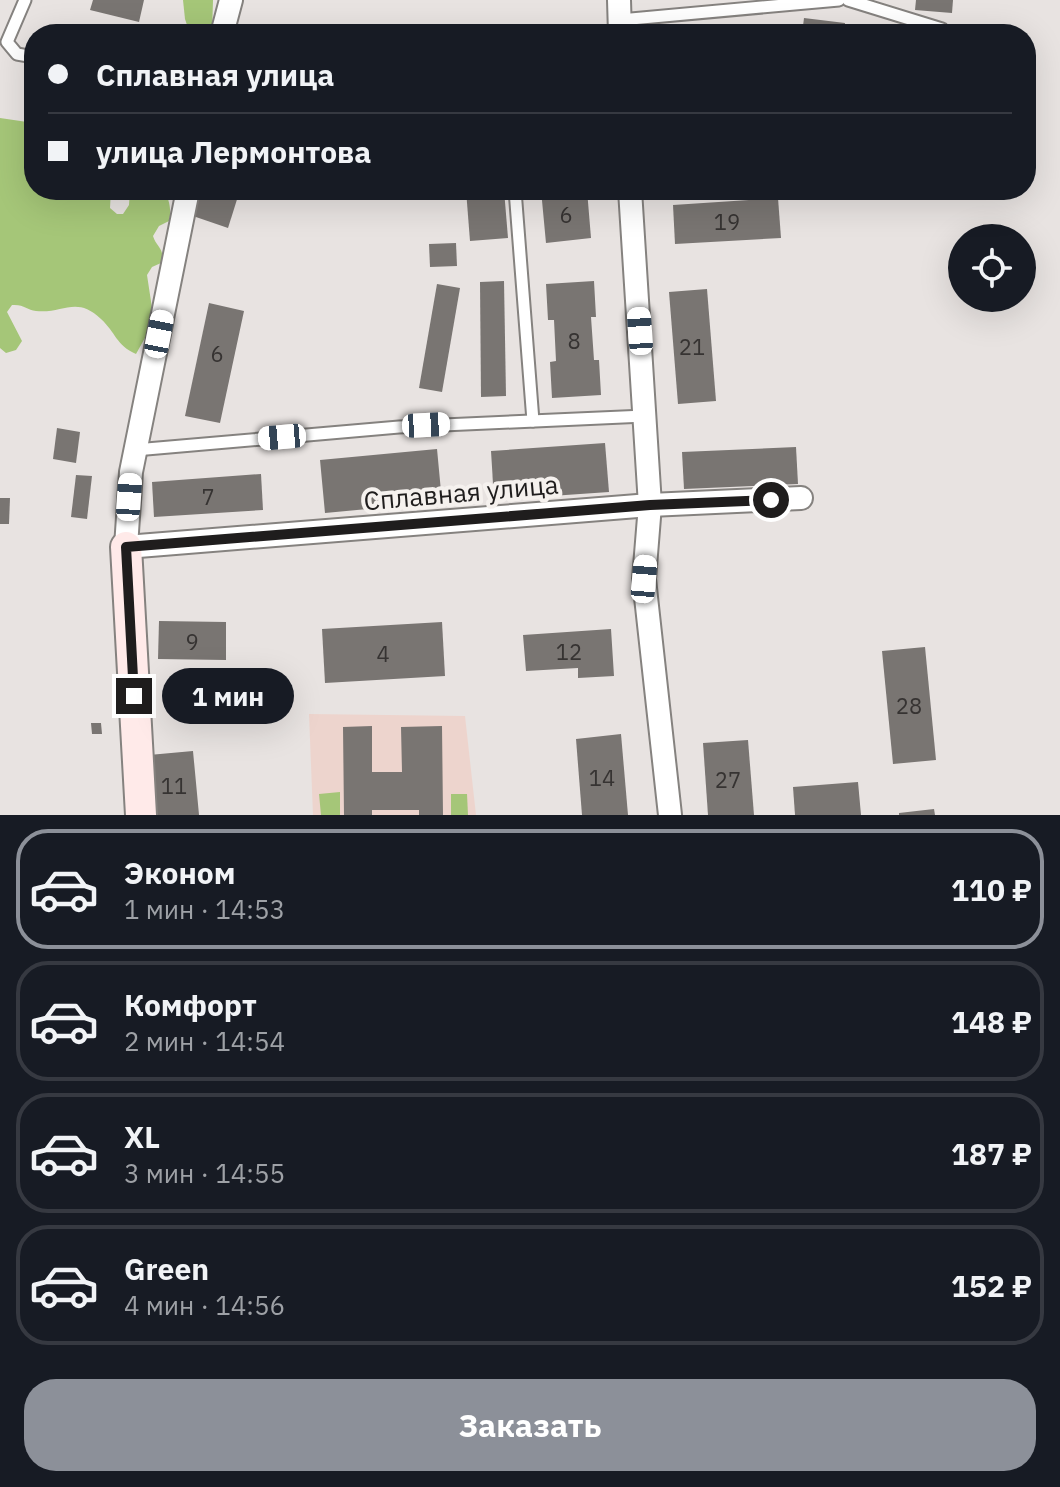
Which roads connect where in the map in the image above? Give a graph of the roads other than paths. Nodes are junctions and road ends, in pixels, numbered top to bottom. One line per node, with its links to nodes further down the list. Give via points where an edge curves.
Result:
1 (25, 0): 8 (lane, via 7,42)
2 (231, 0): 6 (street)
3 (839, 0): 5 (lane)
4 (848, 0): 7 (lane)
5 (619, 18)
6 (225, 24)
7 (926, 24)
8 (24, 55)
9 (186, 200): 14 (street)
10 (516, 200): 13 (lane)
11 (631, 200): 12 (street)
12 (646, 416): 13 (lane); 16 (street)
13 (533, 421): 14 (lane)
14 (135, 450): 17 (street)
15 (801, 498): 16 (street, Сплавная улица)
16 (650, 505): 17 (street, Сплавная улица); 19 (street, via 644,579)
17 (126, 547): 18 (street)
18 (141, 815)
19 (670, 815)

